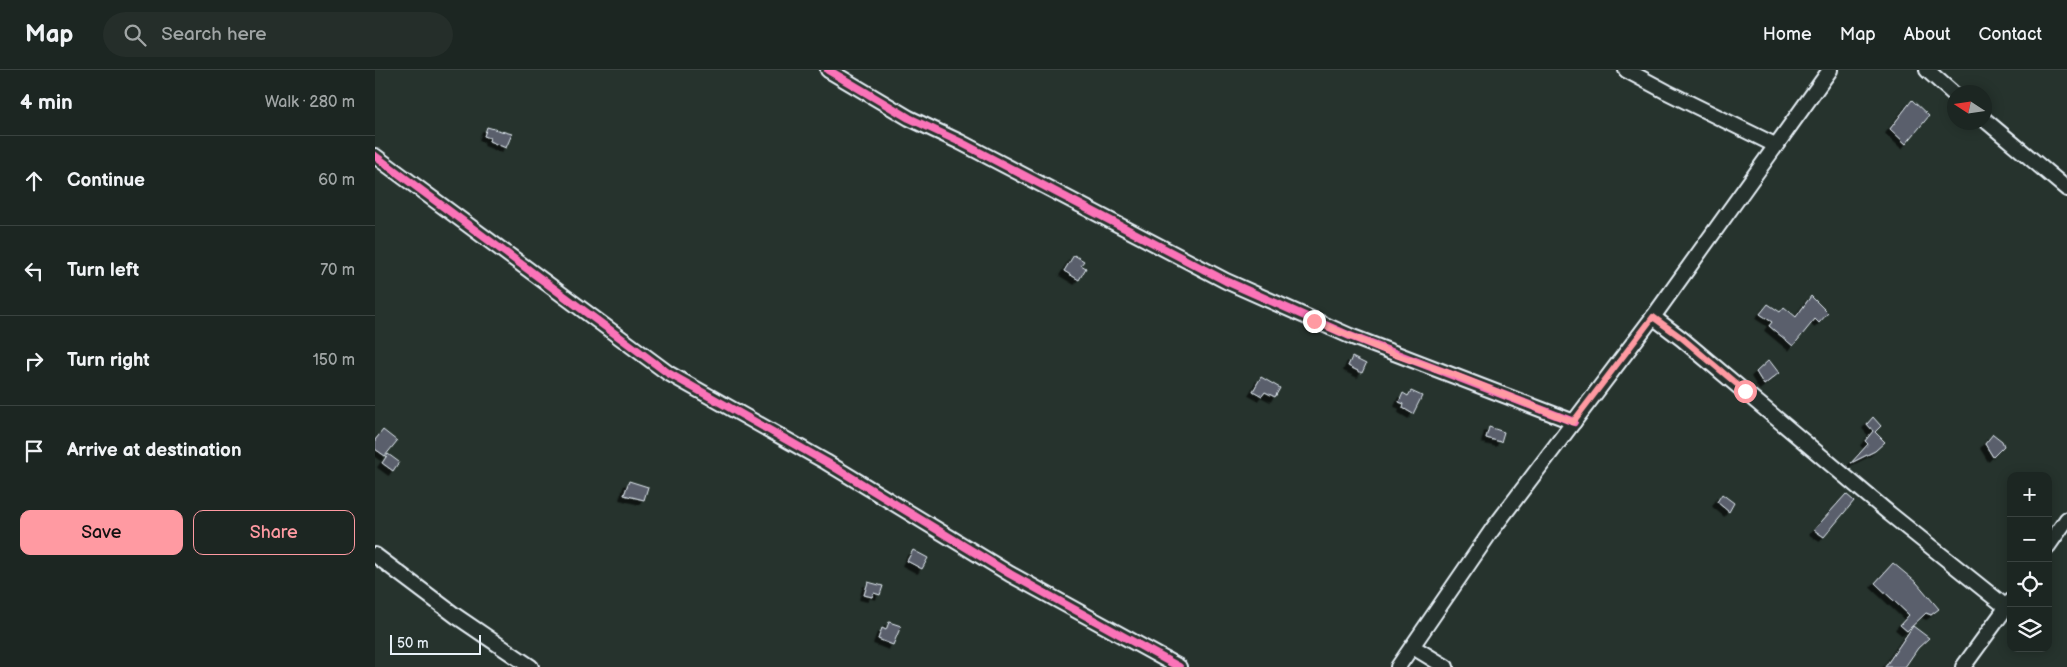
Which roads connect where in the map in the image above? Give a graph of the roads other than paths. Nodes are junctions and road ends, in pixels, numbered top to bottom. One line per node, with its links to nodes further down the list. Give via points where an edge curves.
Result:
1 (828, 70): 11 (street, via 909,118 1226,281 1350,336)
2 (1626, 70): 7 (street)
3 (1830, 70): 7 (street)
4 (1927, 70): 5 (street)
5 (1947, 88)
6 (1992, 126): 9 (street)
7 (1775, 145): 10 (street)
8 (375, 156): 19 (street, via 668,374 847,474 1010,574)
9 (2067, 189)
10 (1653, 317): 11 (street); 15 (street, via 1890,514)
11 (1573, 422): 17 (street, via 1492,530)
12 (2067, 519): 13 (street)
13 (2052, 540)
14 (375, 555): 18 (street, via 450,612)
15 (2007, 602)
16 (2007, 607): 22 (street)
17 (1413, 647): 20 (street); 21 (street)
18 (531, 667)
19 (1179, 667)
20 (1398, 667)
21 (1446, 667)
22 (1963, 667)

